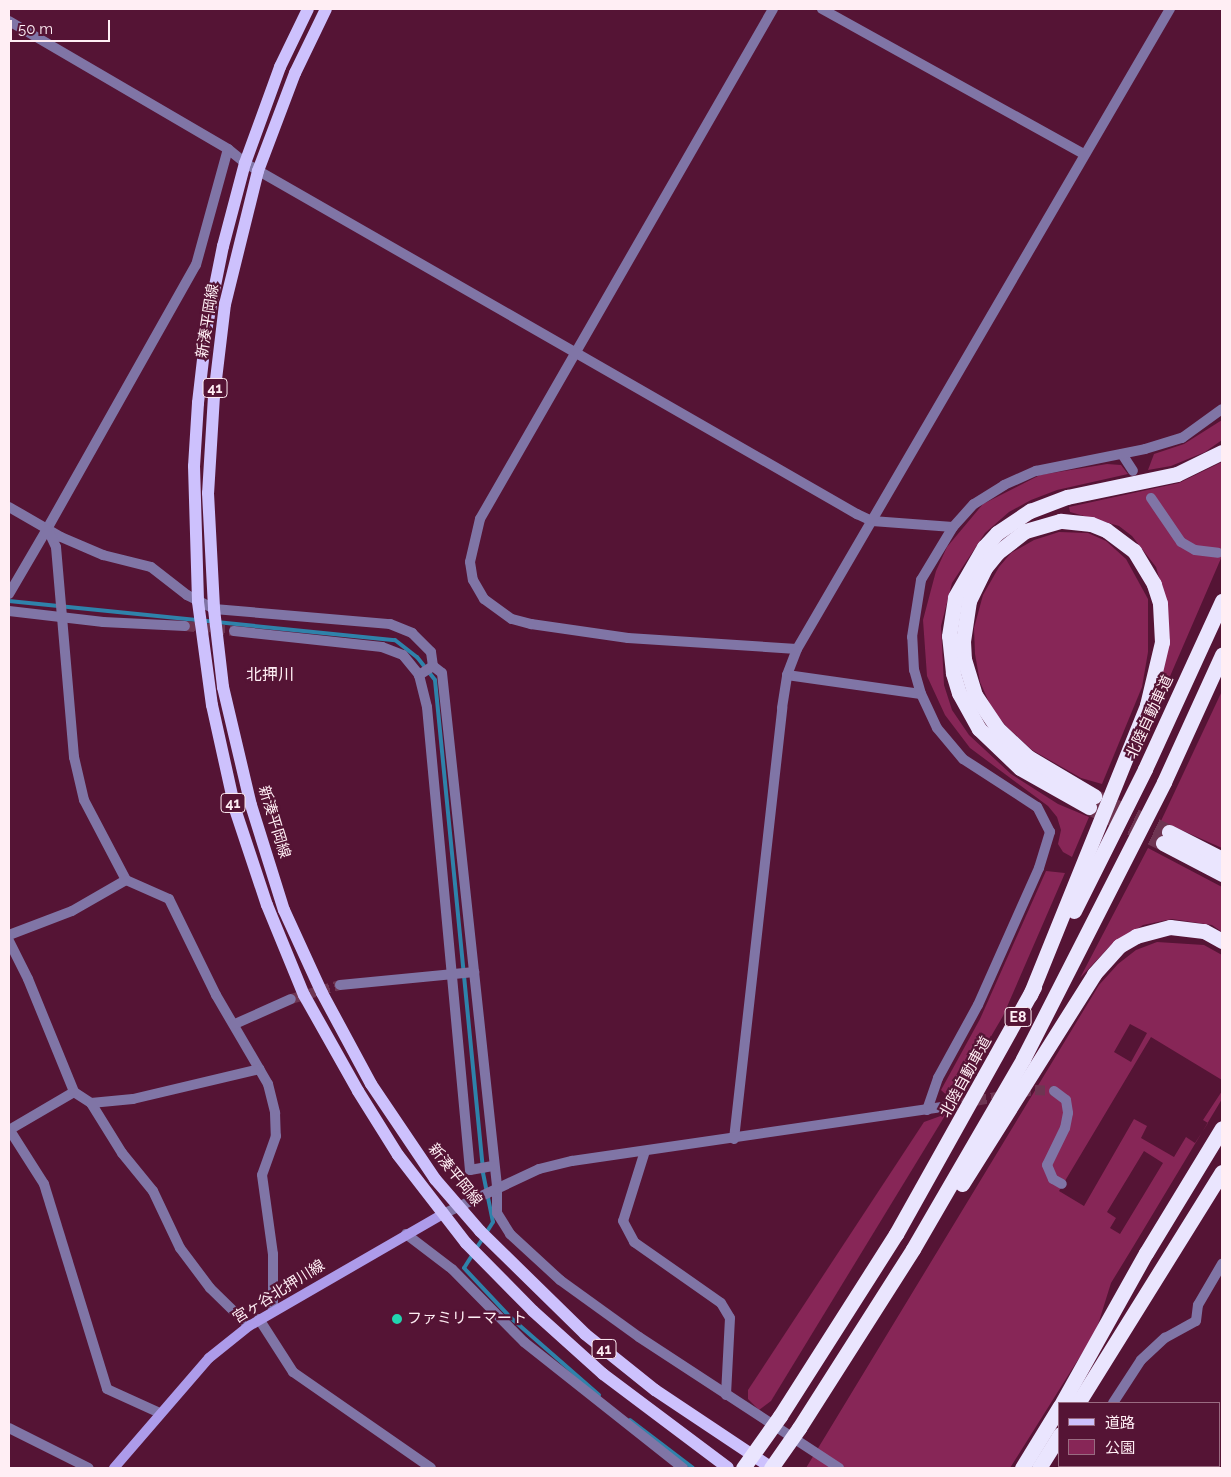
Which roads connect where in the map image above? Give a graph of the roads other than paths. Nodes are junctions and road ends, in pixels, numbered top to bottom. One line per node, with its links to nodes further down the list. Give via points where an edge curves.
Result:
1 (308, 9): 9 (main road, 新湊平岡線 / 41, via 280,67)
2 (326, 9): 10 (main road, 新湊平岡線 / 41, via 295,73)
3 (773, 9): 11 (street)
4 (822, 9): 8 (street)
5 (1170, 9): 8 (street)
6 (9, 21): 7 (street)
7 (228, 148): 9 (street); 20 (street, via 196,266)
8 (1084, 154): 18 (street)
9 (245, 164): 10 (street); 24 (main road, 新湊平岡線 / 41, via 223,246 207,325 198,403 194,466)
10 (258, 171): 11 (street); 25 (main road, 新湊平岡線 / 41, via 226,304 214,396 208,493)
11 (575, 352): 18 (street); 30 (street, via 480,519 470,562 473,580 484,599 512,619 531,624 628,638)
12 (1222, 410): 14 (street, via 1182,438)
13 (1222, 452): 45 (highway, via 1177,474 1067,497 1030,510 984,547 955,597 949,636 951,664 959,693 974,720 1013,762 1091,801 1028,757 997,728 975,695 964,659 969,601 985,568 997,553 1025,531 1060,521 1083,522 1106,530 1134,552 1154,584 1160,603 1162,642 1147,705)
14 (1122, 454): 15 (street); 19 (street, via 1036,471 1004,485 974,504)
15 (1133, 471)
16 (1151, 498): 21 (street, via 1181,542 1196,550)
17 (9, 507): 20 (street)
18 (872, 521): 19 (street); 30 (street)
19 (952, 527): 35 (street, via 921,580 914,609 914,670)
20 (47, 529): 22 (street); 24 (street, via 103,555 151,567); 27 (street, via 56,547)
21 (1218, 552)
22 (9, 592)
23 (1222, 600): 45 (highway, 北陸自動車道 / E8, via 1145,769)
24 (198, 602): 25 (street); 63 (main road, 新湊平岡線 / 41, via 212,705 235,809 268,905 304,995 358,1091 398,1155)
25 (214, 609): 32 (street, via 390,624 412,634 431,652); 62 (main road, 新湊平岡線 / 41, via 233,736 250,805 284,910 322,993 371,1084 414,1150)
26 (9, 611): 27 (street)
27 (62, 616): 28 (street, via 103,622); 38 (street, via 74,757 84,800)
28 (185, 626)
29 (234, 631): 33 (street, via 382,647 402,656)
30 (797, 649): 34 (street)
31 (1222, 655): 69 (highway, E8, via 1159,790 1023,1059)
32 (434, 666): 33 (street); 42 (street, via 442,673)
33 (419, 675): 43 (street, via 427,707)
34 (787, 675): 35 (street); 56 (street)
35 (921, 694): 53 (street, via 937,728 963,759 1037,807 1050,832 1039,868 978,1006 938,1078)
36 (1222, 859): 37 (highway, via 1166,838)
37 (1222, 874)
38 (126, 880): 39 (street, via 72,911); 47 (street, via 169,899 216,995)
39 (9, 935)
40 (9, 941): 50 (street)
41 (1222, 941): 69 (highway, via 1187,928 1153,930 1136,936 1106,959 880,1311)
42 (474, 972): 43 (street); 58 (street)
43 (450, 975): 44 (street); 58 (street, via 470,1170)
44 (340, 985)
45 (1030, 995): 83 (highway, 北陸自動車道 / E8, bridge, via 896,1234 780,1416)
46 (291, 999): 47 (street)
47 (235, 1024): 48 (street)
48 (260, 1069): 51 (street, via 132,1099); 66 (street, via 268,1084 275,1113 276,1136 262,1175 273,1254)
49 (1054, 1091): 60 (street, via 1066,1100 1068,1113 1066,1128 1047,1165 1053,1179)
50 (74, 1092): 51 (street); 55 (street)
51 (91, 1103): 68 (street, via 122,1153 153,1191 180,1248 210,1288)
52 (947, 1106): 53 (street)
53 (927, 1110): 56 (street)
54 (1222, 1128): 71 (highway, via 1146,1253)
55 (9, 1129): 75 (street, via 44,1184 107,1389)
56 (734, 1139): 57 (street)
57 (645, 1151): 61 (street, via 572,1161 539,1169); 70 (street, via 623,1221 634,1242 721,1303 730,1318)
58 (492, 1166): 61 (street)
59 (1222, 1172): 72 (highway)
60 (1062, 1184)
61 (497, 1186): 62 (street); 70 (street, via 496,1213 510,1234 538,1260 639,1337)
62 (456, 1205): 63 (street); 84 (main road, 新湊平岡線 / 41, via 585,1334 655,1390)
63 (442, 1214): 64 (main road, 宮ヶ谷北押川線); 82 (main road, 新湊平岡線 / 41, via 533,1311 603,1374)
64 (406, 1234): 66 (main road, 宮ヶ谷北押川線); 81 (street, via 452,1269 524,1342)
65 (1222, 1264): 73 (street, via 1198,1306 1196,1321 1166,1338 1141,1360)
66 (273, 1310): 67 (main road, 宮ヶ谷北押川線)
67 (259, 1319): 68 (main road, 宮ヶ谷北押川線); 80 (street, via 293,1372)
68 (249, 1326): 75 (main road, 宮ヶ谷北押川線, via 209,1358)
69 (855, 1343): 84 (highway, E8, bridge)
70 (726, 1395): 85 (street)
71 (1063, 1402)
72 (1079, 1402)
73 (1114, 1402)
74 (1058, 1410): 86 (highway)
75 (160, 1413): 79 (main road, 宮ヶ谷北押川線)
76 (9, 1428): 78 (street)
77 (1058, 1437): 87 (highway)
78 (89, 1468)
79 (114, 1468)
80 (431, 1468)
81 (683, 1468)
82 (728, 1468)
83 (743, 1468)
84 (772, 1468)
85 (839, 1468)
86 (1022, 1468)
87 (1039, 1468)

